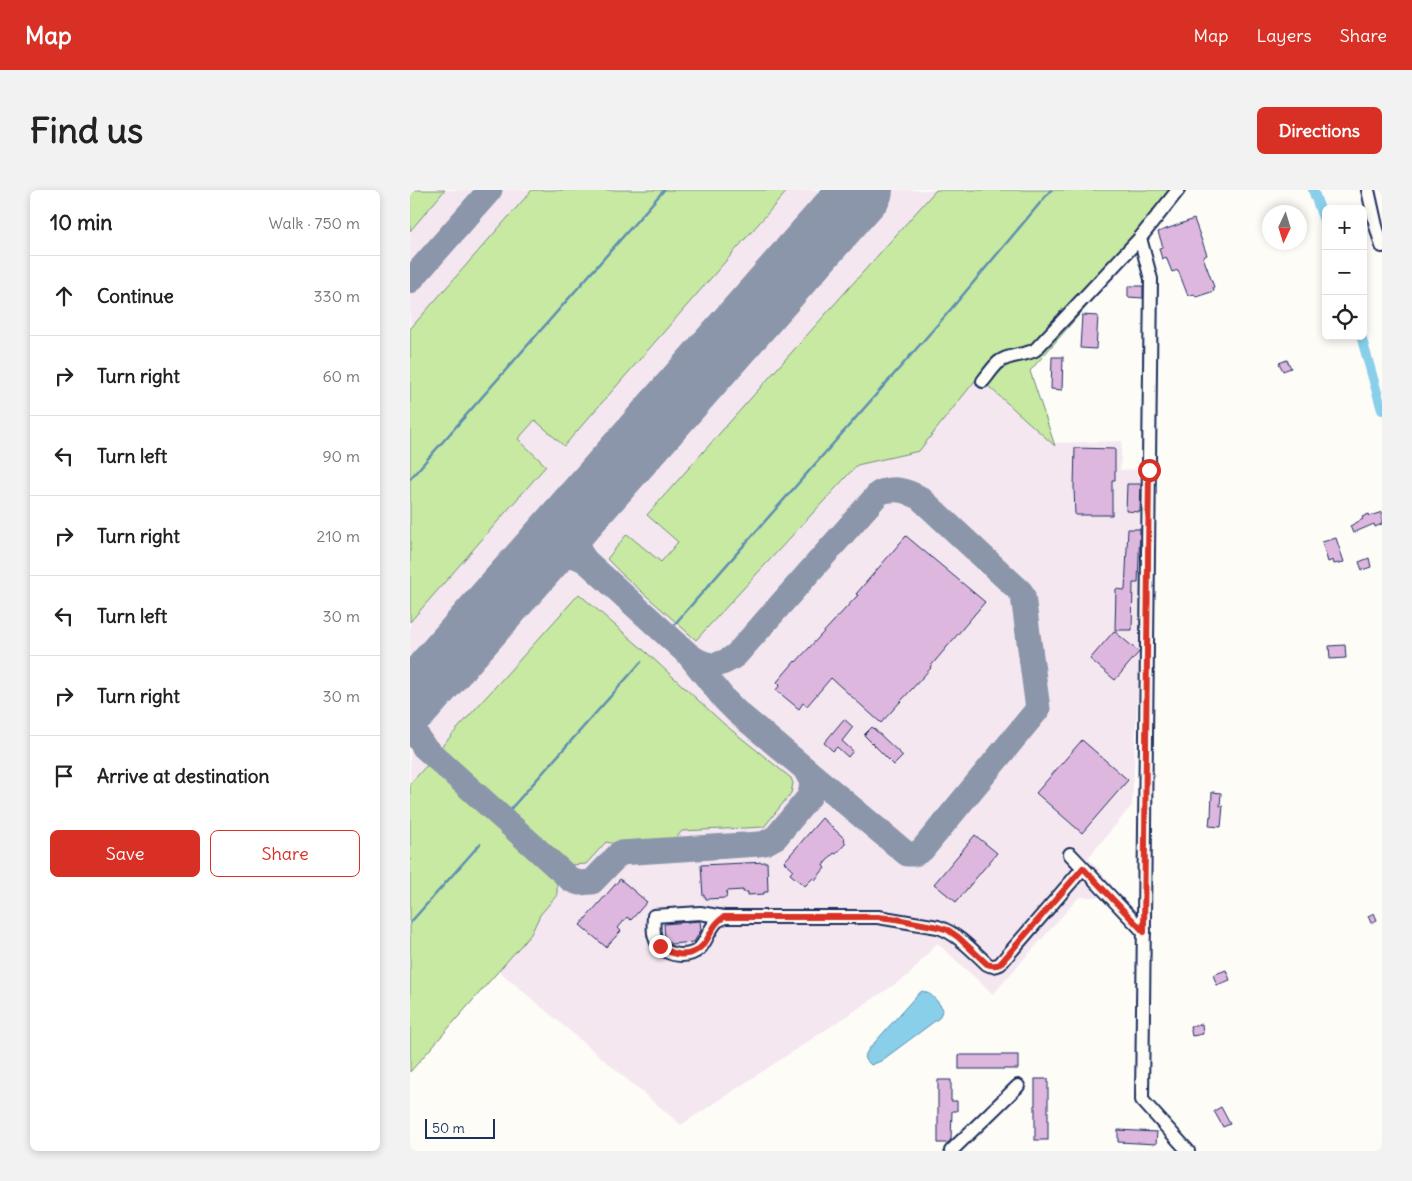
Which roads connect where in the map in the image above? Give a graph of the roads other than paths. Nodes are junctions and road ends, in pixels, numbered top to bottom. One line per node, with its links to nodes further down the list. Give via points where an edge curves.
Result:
1 (1178, 190): 3 (street)
2 (1368, 190): 4 (street)
3 (1137, 242): 5 (street, via 1035,350 998,362); 9 (street, via 1151,279)
4 (1382, 246)
5 (983, 381)
6 (1070, 854): 7 (street)
7 (1083, 868): 8 (street, via 996,966 987,964 948,930 896,919); 9 (street)
8 (724, 917): 8 (street, via 700,913 654,916 653,932 660,946 668,952 687,955 703,945 717,922)
9 (1144, 932): 12 (street, via 1142,1100)
10 (1018, 1086): 11 (street)
11 (951, 1151)
12 (1188, 1151)

